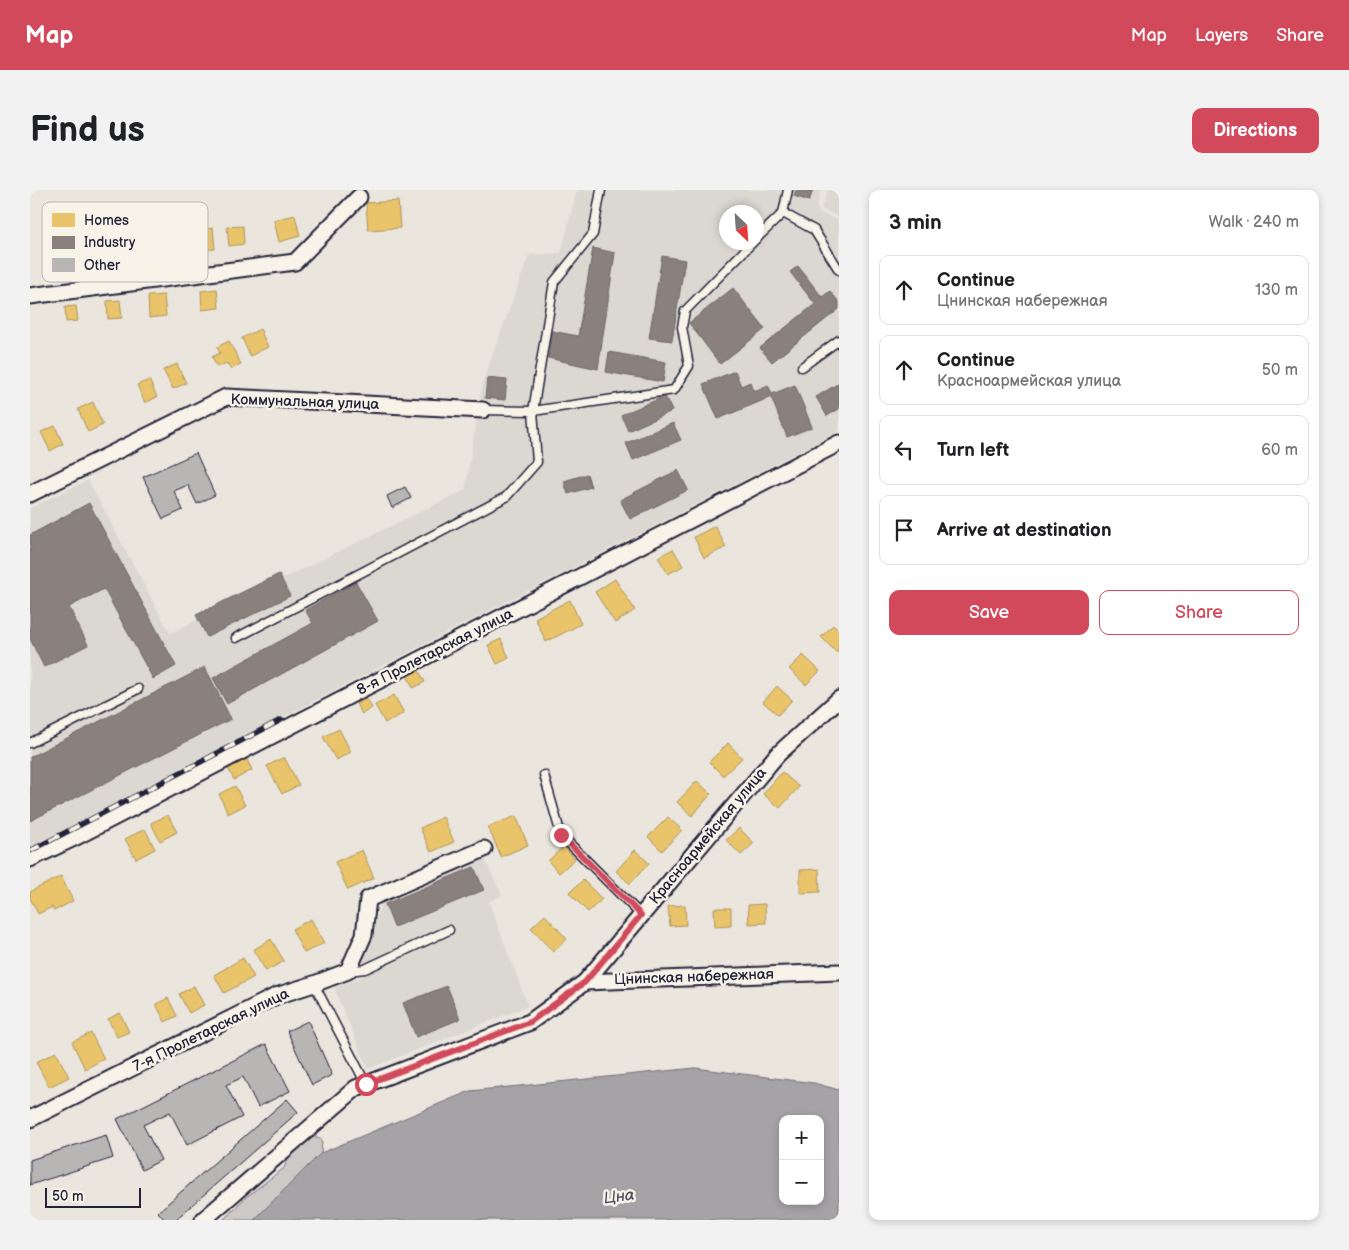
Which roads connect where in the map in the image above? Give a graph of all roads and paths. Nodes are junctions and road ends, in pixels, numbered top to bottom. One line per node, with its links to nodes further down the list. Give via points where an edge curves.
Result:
1 (601, 190): 14 (lane, via 593,234 554,282)
2 (788, 190): 4 (lane)
3 (359, 197): 8 (street, via 295,262)
4 (783, 213): 5 (lane); 7 (lane, via 814,230)
5 (764, 231)
6 (745, 250): 14 (lane, via 685,311 682,327 689,366 674,390)
7 (839, 270)
8 (208, 273)
9 (139, 282): 10 (street)
10 (30, 296)
11 (839, 340): 12 (lane)
12 (802, 367)
13 (483, 410): 14 (lane); 16 (street, Коммунальная улица, via 226,397)
14 (533, 411): 17 (lane, via 537,462 506,496)
15 (839, 442): 24 (street, 8-я Пролетарская улица)
16 (30, 494)
17 (236, 638)
18 (138, 688): 21 (lane)
19 (839, 698): 20 (street, Красноармейская улица)
20 (833, 710): 25 (street, Красноармейская улица, via 777,754)
21 (30, 743)
22 (544, 775): 25 (lane, via 561,835)
23 (484, 849): 27 (street, via 368,899 364,935)
24 (30, 859)
25 (641, 915): 29 (street, Красноармейская улица)
26 (449, 930): 27 (lane, via 365,969)
27 (348, 971): 30 (street, 7-я Пролетарская улица)
28 (839, 972): 29 (street, Цнинская набережная)
29 (585, 982): 31 (street, via 530,1022)
30 (314, 984): 31 (lane); 32 (street, 7-я Пролетарская улица, via 276,996)
31 (366, 1084): 33 (street, via 356,1088)
32 (30, 1120)
33 (203, 1220)

